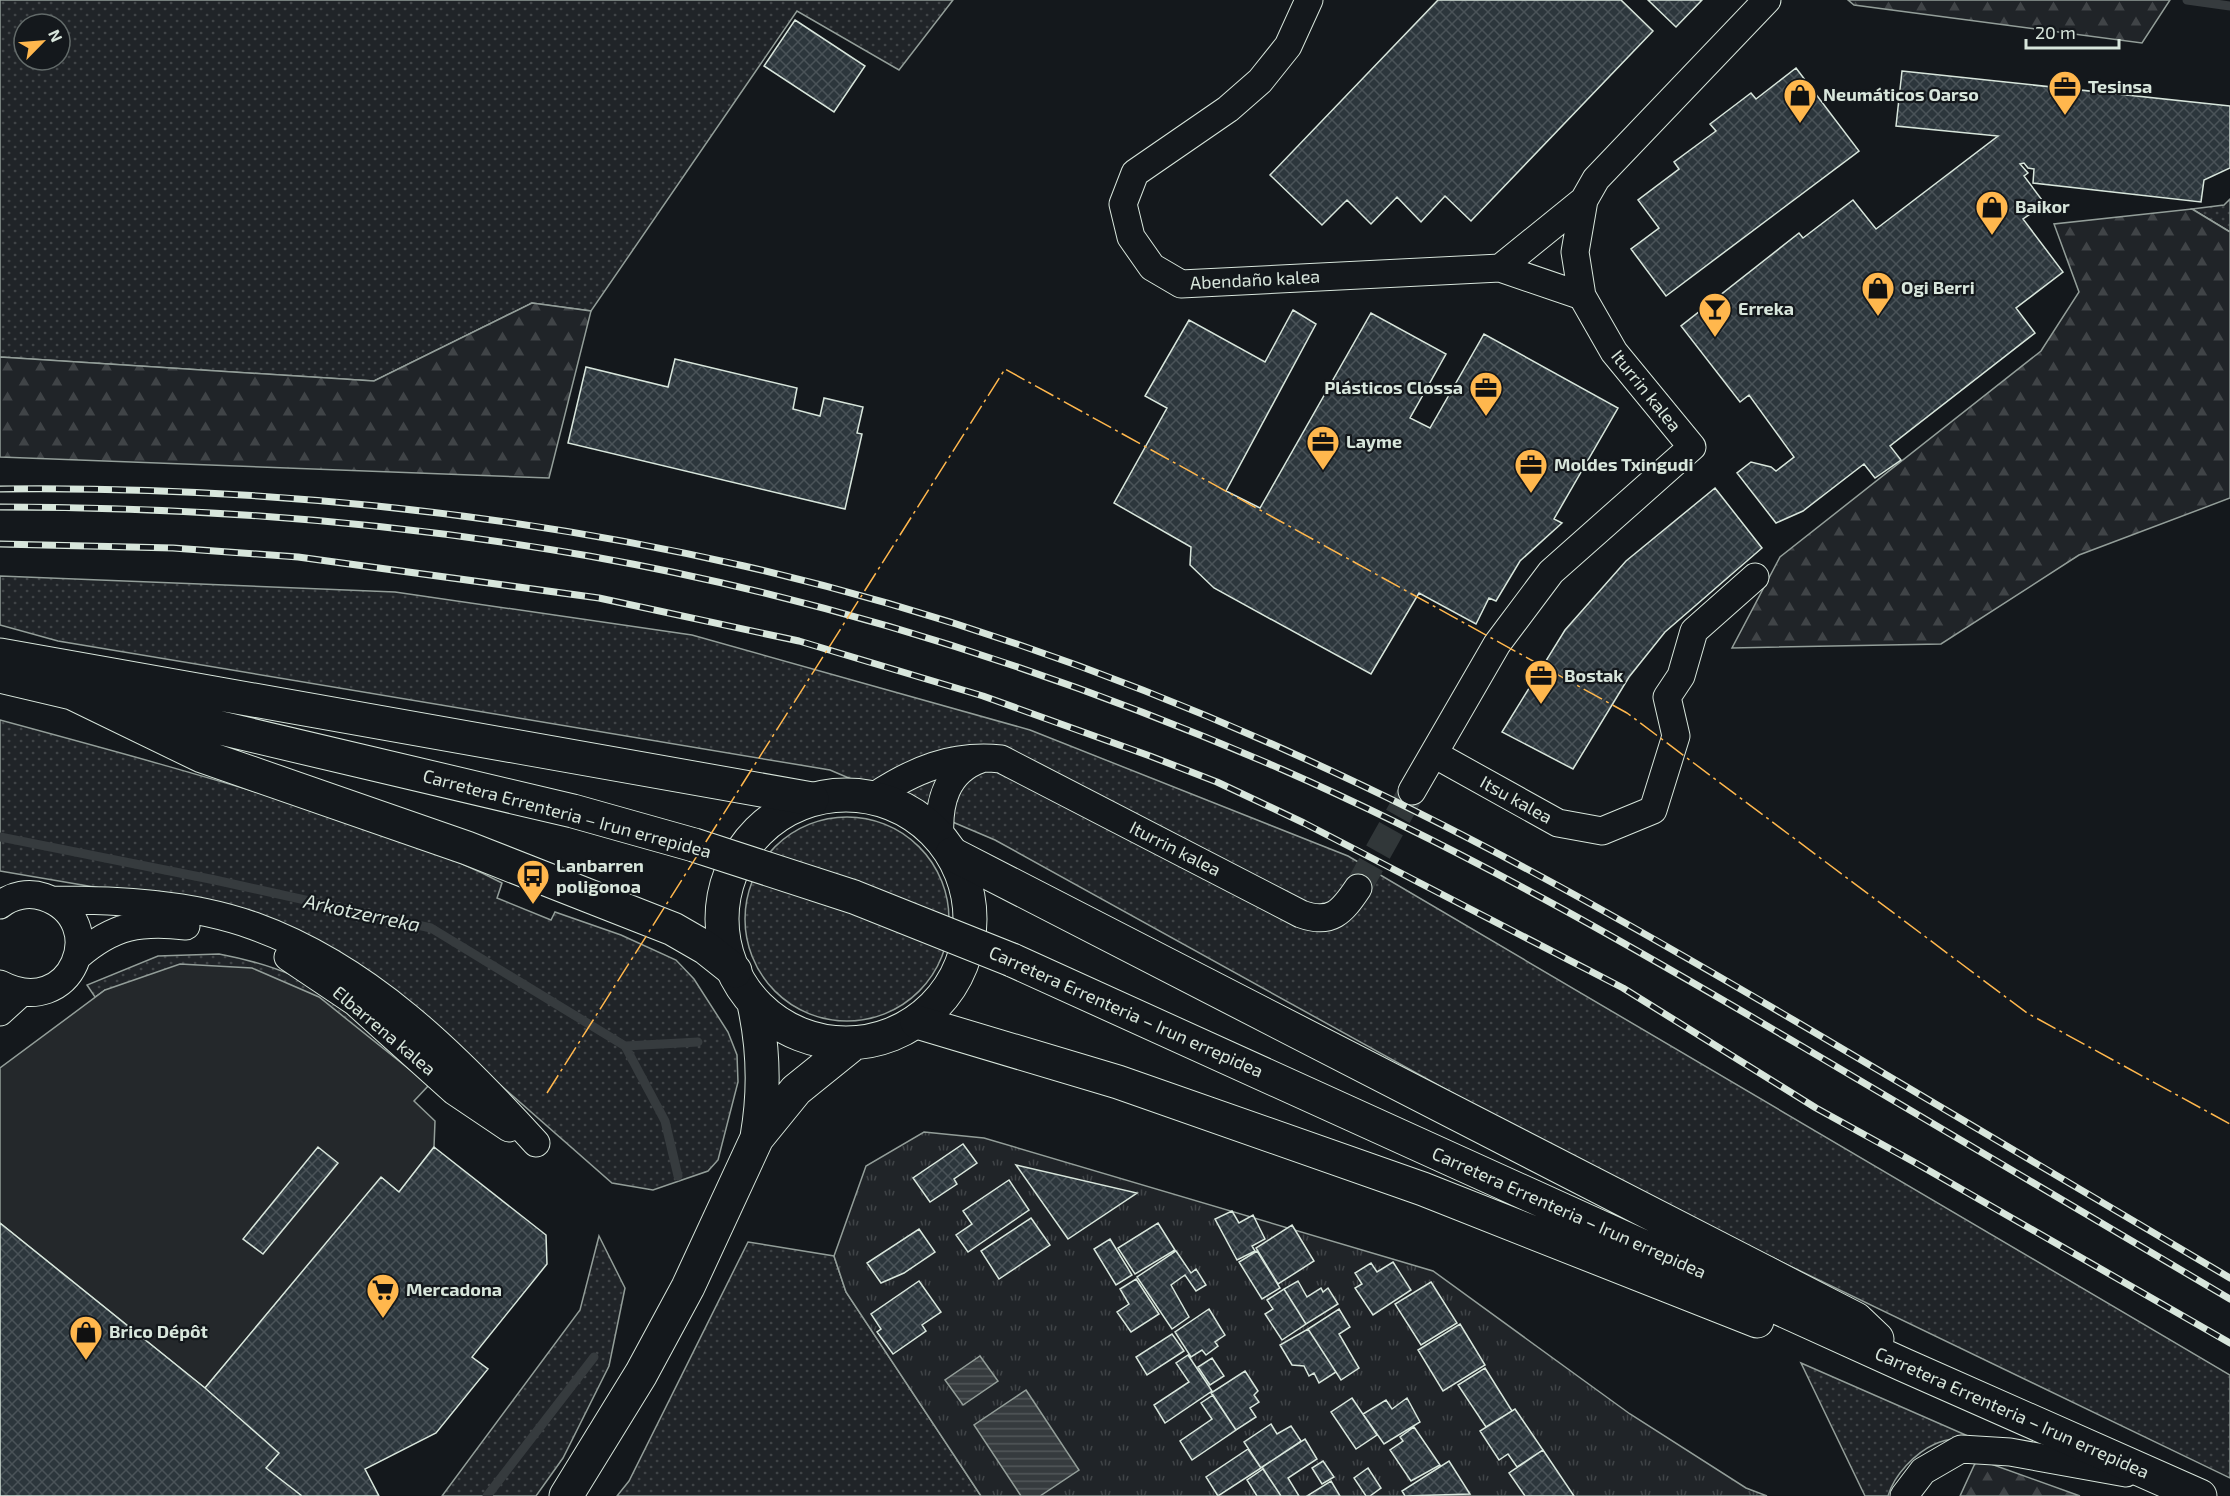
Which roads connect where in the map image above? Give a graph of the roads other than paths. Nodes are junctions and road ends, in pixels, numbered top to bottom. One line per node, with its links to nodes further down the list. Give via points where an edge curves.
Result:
1 (1309, 0): 4 (street, Abendaño kalea, via 1288,46 1260,81 1228,109 1135,173 1123,204 1131,237 1152,267 1181,284)
2 (1767, 0): 3 (street, Iturrin kalea, via 1596,179)
3 (1584, 200): 4 (street); 5 (street, Iturrin kalea, via 1575,252)
4 (1500, 268): 5 (street)
5 (1582, 296): 10 (street, Iturrin kalea, via 1614,352 1692,447 1551,572 1497,644)
6 (1755, 577): 10 (street, Itsu kalea, via 1694,631 1681,676 1667,697 1676,736 1653,810 1602,831 1558,823)
7 (0, 655): 14 (main road)
8 (0, 676): 9 (main road, Carretera Errenteria – Irun errepidea)
9 (72, 693): 20 (main road, via 202,756 467,848 673,929); 29 (main road, Carretera Errenteria – Irun errepidea, bridge, via 573,811 854,897 1012,960)
10 (1434, 754): 12 (street, Iturrin kalea)
11 (985, 757): 13 (street, Iturrin kalea, via 938,762); 15 (street, via 963,768 947,787 941,803); 16 (street, Iturrin kalea, via 1001,759 1312,918 1342,911)
12 (1412, 791)
13 (873, 797): 14 (main road, via 842,794); 15 (main road, via 920,819)
14 (812, 799): 20 (main road, via 791,807 754,834 731,872 721,916 723,939)
15 (946, 845): 25 (main road, via 967,887 969,942 948,992); 30 (main road, via 1856,1319)
16 (1358, 888)
17 (7, 897): 18 (street, Elbarrena kalea, via 36,894)
18 (52, 900): 19 (street, via 66,909 75,923); 22 (street, Elbarrena kalea, via 172,906 254,926 332,962)
19 (78, 956): 21 (street, Elbarrena kalea, via 72,971 46,991); 27 (street, Elbarrena kalea, via 113,932 143,923 194,927 262,946 294,960 355,1002)
20 (735, 971): 23 (main road)
21 (11, 988): 24 (street, Elbarrena kalea)
22 (383, 996): 27 (street, Elbarrena kalea, via 394,1017 431,1057); 27 (street, Elbarrena kalea, via 432,1037 536,1143)
23 (754, 1004): 26 (main road, via 799,1035 826,1043); 28 (main road, via 764,1078)
24 (0, 1012)
25 (917, 1022): 26 (main road, via 887,1038); 29 (main road, via 1118,1082 1413,1185 1768,1326)
26 (853, 1044): 28 (main road, via 796,1090)
27 (454, 1091)
28 (757, 1138): 32 (main road, via 641,1374)
29 (1806, 1321): 30 (main road, Carretera Errenteria – Irun errepidea)
30 (1904, 1365): 31 (main road, Carretera Errenteria – Irun errepidea)
31 (2165, 1481): 33 (street, via 2059,1459 1961,1449 1923,1471); 34 (main road, Carretera Errenteria – Irun errepidea)
32 (566, 1496)
33 (1904, 1496)
34 (2200, 1496)

